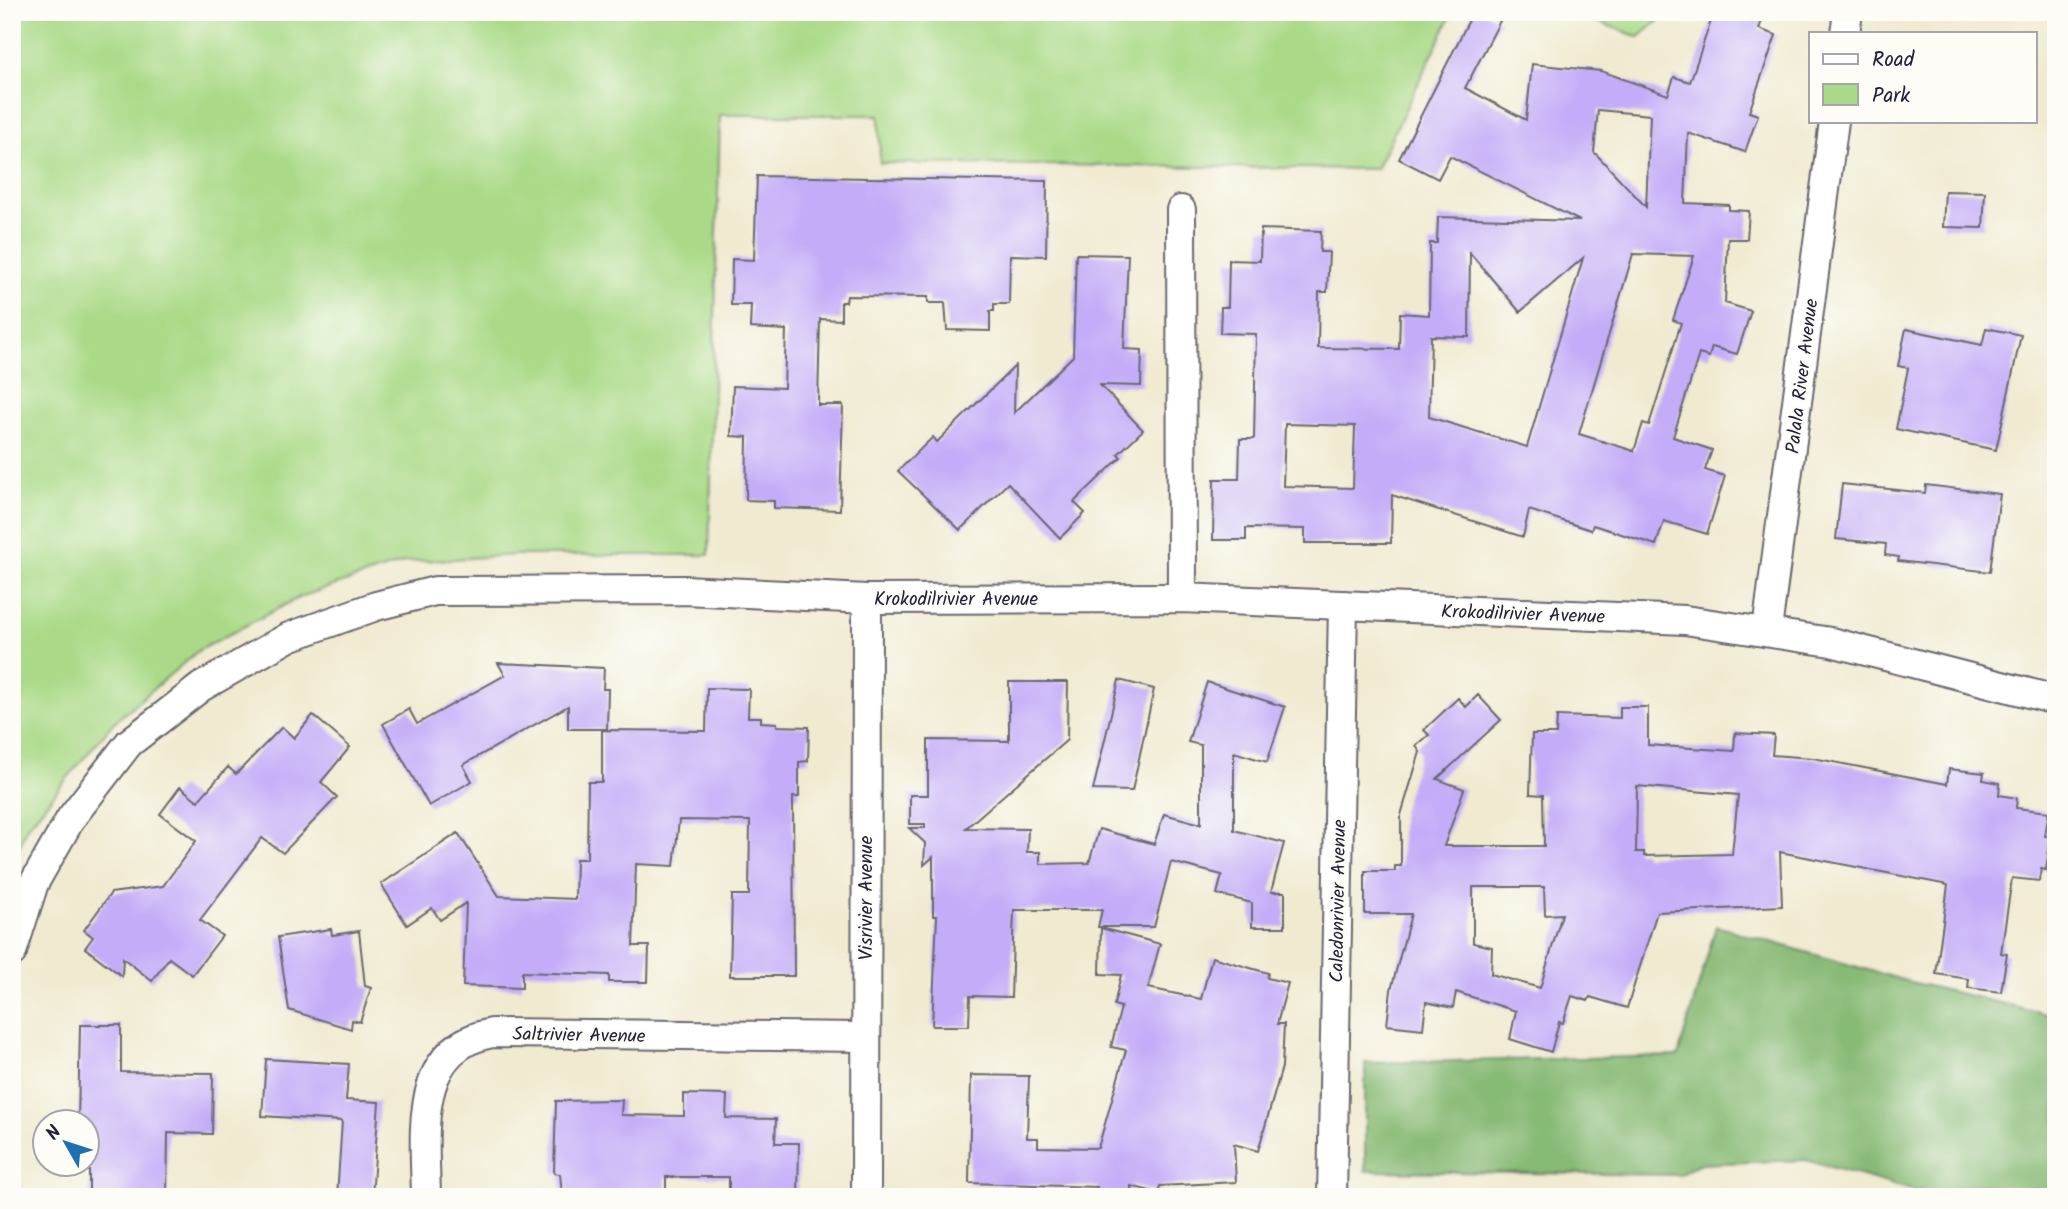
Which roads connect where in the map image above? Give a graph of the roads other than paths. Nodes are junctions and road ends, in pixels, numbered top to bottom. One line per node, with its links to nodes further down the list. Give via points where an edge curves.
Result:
1 (1848, 12): 2 (street)
2 (1845, 32)
3 (1834, 122): 8 (street, Palala River Avenue)
4 (1181, 209): 6 (street)
5 (867, 598): 6 (street, Krokodilrivier Avenue); 10 (street, Krokodilrivier Avenue, via 684,590 435,591 289,637 201,687 130,743 71,818 34,883); 11 (street, Visrivier Avenue)
6 (1182, 598): 7 (street, Krokodilrivier Avenue)
7 (1343, 605): 8 (street, Krokodilrivier Avenue, via 1685,620); 14 (street, Caledonrivier Avenue)
8 (1767, 630): 9 (street, Krokodilrivier Avenue)
9 (2056, 700)
10 (12, 952)
11 (864, 1037): 12 (street, Saltrivier Avenue, via 475,1036 454,1048 433,1079 428,1103); 13 (street, Visrivier Avenue)
12 (426, 1197)
13 (866, 1197)
14 (1332, 1197)

